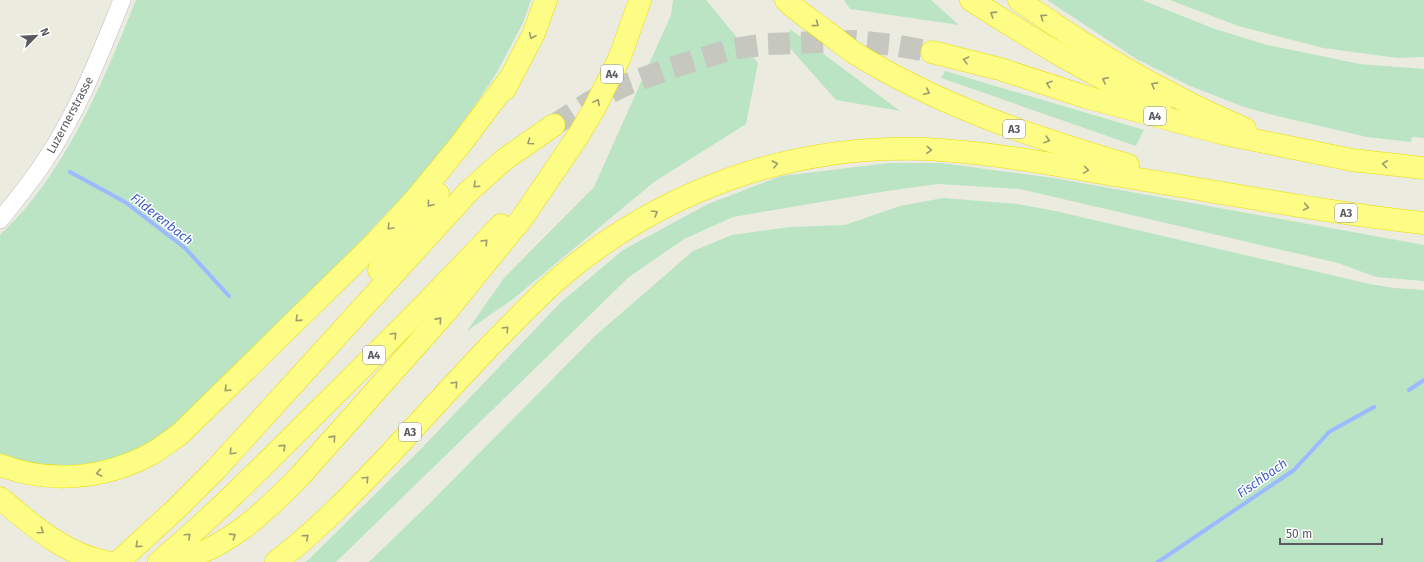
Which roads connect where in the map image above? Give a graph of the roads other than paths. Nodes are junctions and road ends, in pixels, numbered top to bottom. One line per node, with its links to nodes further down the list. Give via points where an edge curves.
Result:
1 (122, 0): 15 (main road, Luzernerstrasse, via 74,110 47,158 20,197)
2 (546, 0): 8 (highway, one-way to 8, via 534,33)
3 (640, 0): 11 (highway, A4, one-way to 3, via 617,63)
4 (786, 0): 14 (highway, A3, one-way to 14, via 852,51 902,80 958,107 1075,150)
5 (971, 0): 10 (highway, one-way to 5, via 1140,97 1091,72 1027,36)
6 (1019, 0): 12 (highway, one-way to 6, via 1188,103 1143,79)
7 (932, 52): 10 (highway, A4, one-way to 7)
8 (511, 78): 17 (highway, one-way to 17, via 438,194); 18 (highway, one-way to 18, via 428,184 377,241 180,434 149,455 107,472 88,476 50,477)
9 (554, 125): 17 (highway, one-way to 17, via 505,159 468,192)
10 (1225, 134): 12 (highway)
11 (578, 136): 22 (highway, A4, one-way to 11, via 250,479 410,319 510,215); 23 (highway, one-way to 11, via 221,543 250,524 300,476 483,268 524,217)
12 (1286, 147): 13 (highway, one-way to 12, via 1352,160)
13 (1424, 168)
14 (1268, 200): 16 (highway, A3, one-way to 16); 24 (highway, A3, one-way to 14, via 317,528 355,490 508,327 558,279 621,232 694,193 724,181 764,168 816,156 866,150 926,150 994,156)
15 (0, 220)
16 (1424, 223)
17 (268, 413): 21 (highway, one-way to 21, via 176,509)
18 (0, 465)
19 (5, 502): 20 (highway, one-way to 20, via 60,544)
20 (107, 562)
21 (118, 562)
22 (159, 562)
23 (172, 562)
24 (276, 562)

